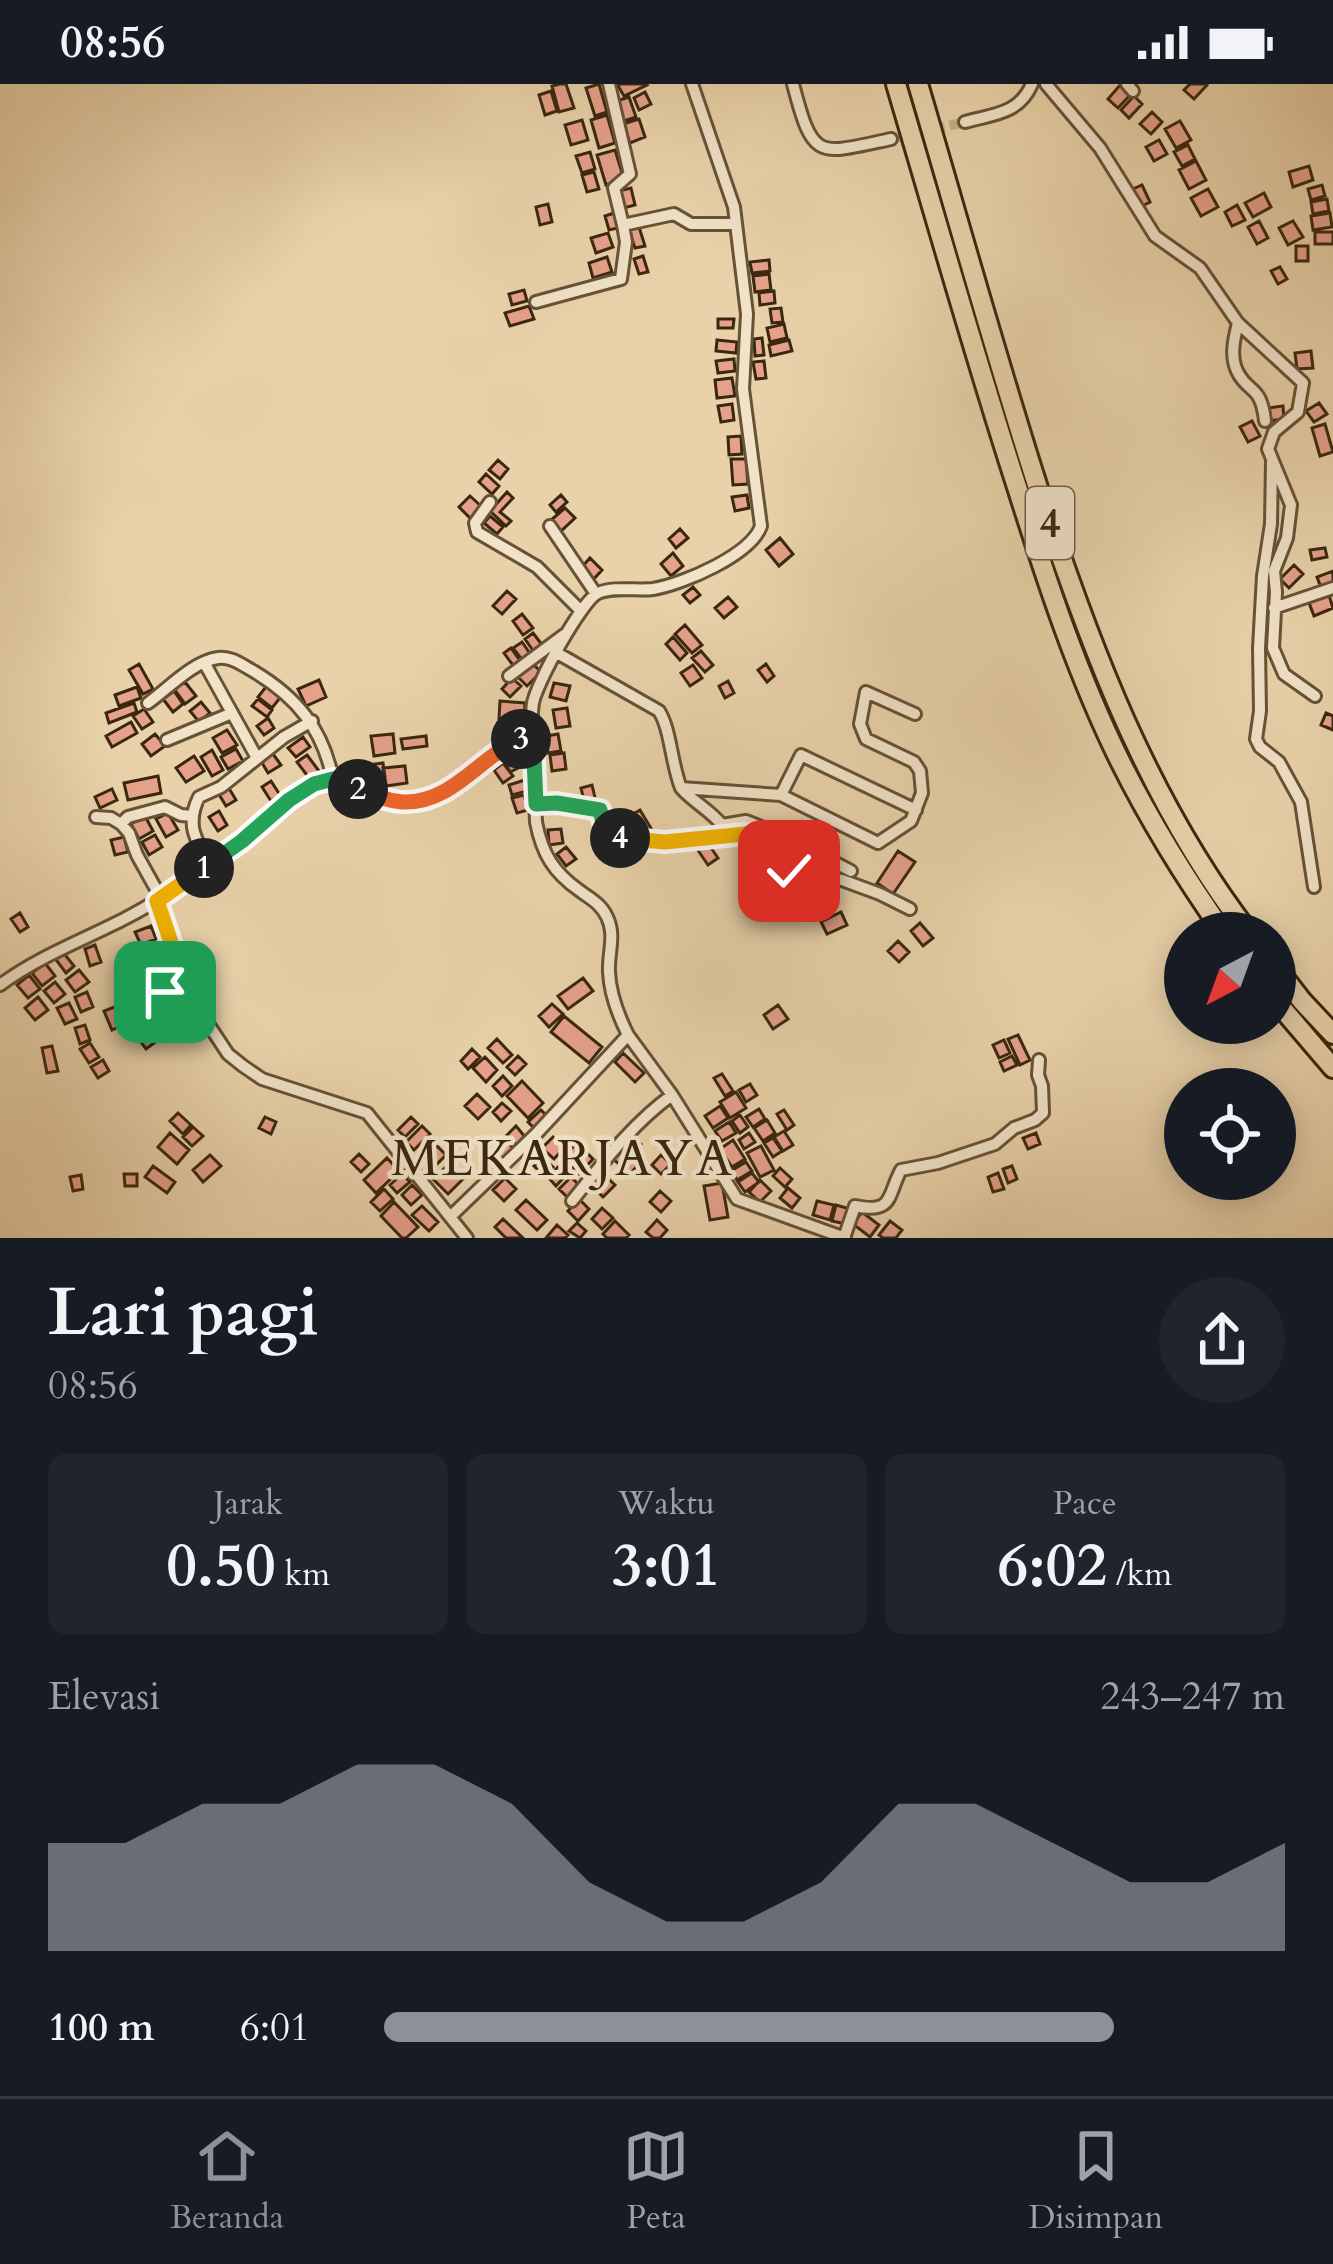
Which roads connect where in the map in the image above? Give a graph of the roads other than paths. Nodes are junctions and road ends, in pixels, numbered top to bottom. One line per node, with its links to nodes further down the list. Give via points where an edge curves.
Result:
1 (609, 84): 11 (street, via 630,174 614,188)
2 (692, 84): 10 (street)
3 (793, 84): 9 (street, via 805,130 823,147)
4 (896, 84): 47 (highway, 4, via 1067,634 1118,758)
5 (919, 84): 48 (highway, 4, via 1015,417 1102,669 1135,746)
6 (1032, 84): 8 (street, via 1014,108)
7 (1046, 84): 13 (street, via 1100,148 1155,236 1200,268)
8 (965, 122)
9 (891, 139)
10 (736, 224): 11 (street, via 691,224 674,214); 19 (street, via 747,314 742,389 760,530 743,549 688,578)
11 (623, 225): 12 (street, via 621,279)
12 (536, 302)
13 (1238, 323): 14 (street, via 1236,368 1260,397); 15 (street, via 1303,383 1298,412 1274,432)
14 (1265, 421)
15 (1272, 460): 20 (street, via 1291,506); 44 (street, via 1256,739 1301,802)
16 (490, 502): 21 (street, via 477,532 538,567)
17 (550, 526): 19 (street)
18 (1333, 588): 20 (street)
19 (596, 594): 21 (street)
20 (1274, 608): 26 (street, via 1280,669)
21 (581, 611): 22 (street)
22 (566, 633): 23 (street); 25 (street)
23 (556, 652): 31 (street, via 533,700); 35 (street, via 659,711)
24 (206, 664): 27 (street); 28 (street); 30 (street, via 233,659 278,686)
25 (509, 676)
26 (1315, 696)
27 (148, 703)
28 (232, 712): 32 (street); 33 (street)
29 (915, 714): 38 (street, via 866,692 860,724 866,739 920,771)
30 (311, 721): 33 (street); 34 (street)
31 (533, 735): 34 (street, via 421,800 400,803); 37 (street)
32 (167, 740)
33 (257, 758): 39 (street, via 199,797)
34 (333, 779): 42 (street, via 289,800)
35 (681, 788): 36 (street); 43 (street, via 722,825 746,821)
36 (782, 795): 38 (street, via 878,844); 38 (street, via 801,755)
37 (536, 804): 46 (street, via 600,810 604,827 620,838 752,836 789,871 842,880); 55 (street, via 550,864 608,918 612,996)
38 (916, 810)
39 (194, 816): 41 (street, via 165,807); 42 (street, via 196,844)
40 (97, 817): 41 (street)
41 (122, 824): 45 (street)
42 (212, 862): 45 (street)
43 (851, 871)
44 (1314, 887)
45 (159, 900): 49 (street); 51 (street)
46 (910, 909)
47 (1210, 912)
48 (1236, 912)
49 (0, 985)
50 (1296, 993): 54 (highway)
51 (189, 995): 52 (street, via 174,988); 60 (street, via 242,1066 367,1113)
52 (155, 999)
53 (1296, 1025): 57 (highway)
54 (1333, 1034)
55 (628, 1035): 58 (street); 60 (street)
56 (1040, 1060): 62 (street, via 1043,1113 995,1144 901,1170 886,1205 855,1206)
57 (1333, 1068)
58 (672, 1095): 59 (street); 62 (street, via 737,1199)
59 (572, 1201)
60 (450, 1217): 61 (street)
61 (467, 1238)
62 (844, 1238)

